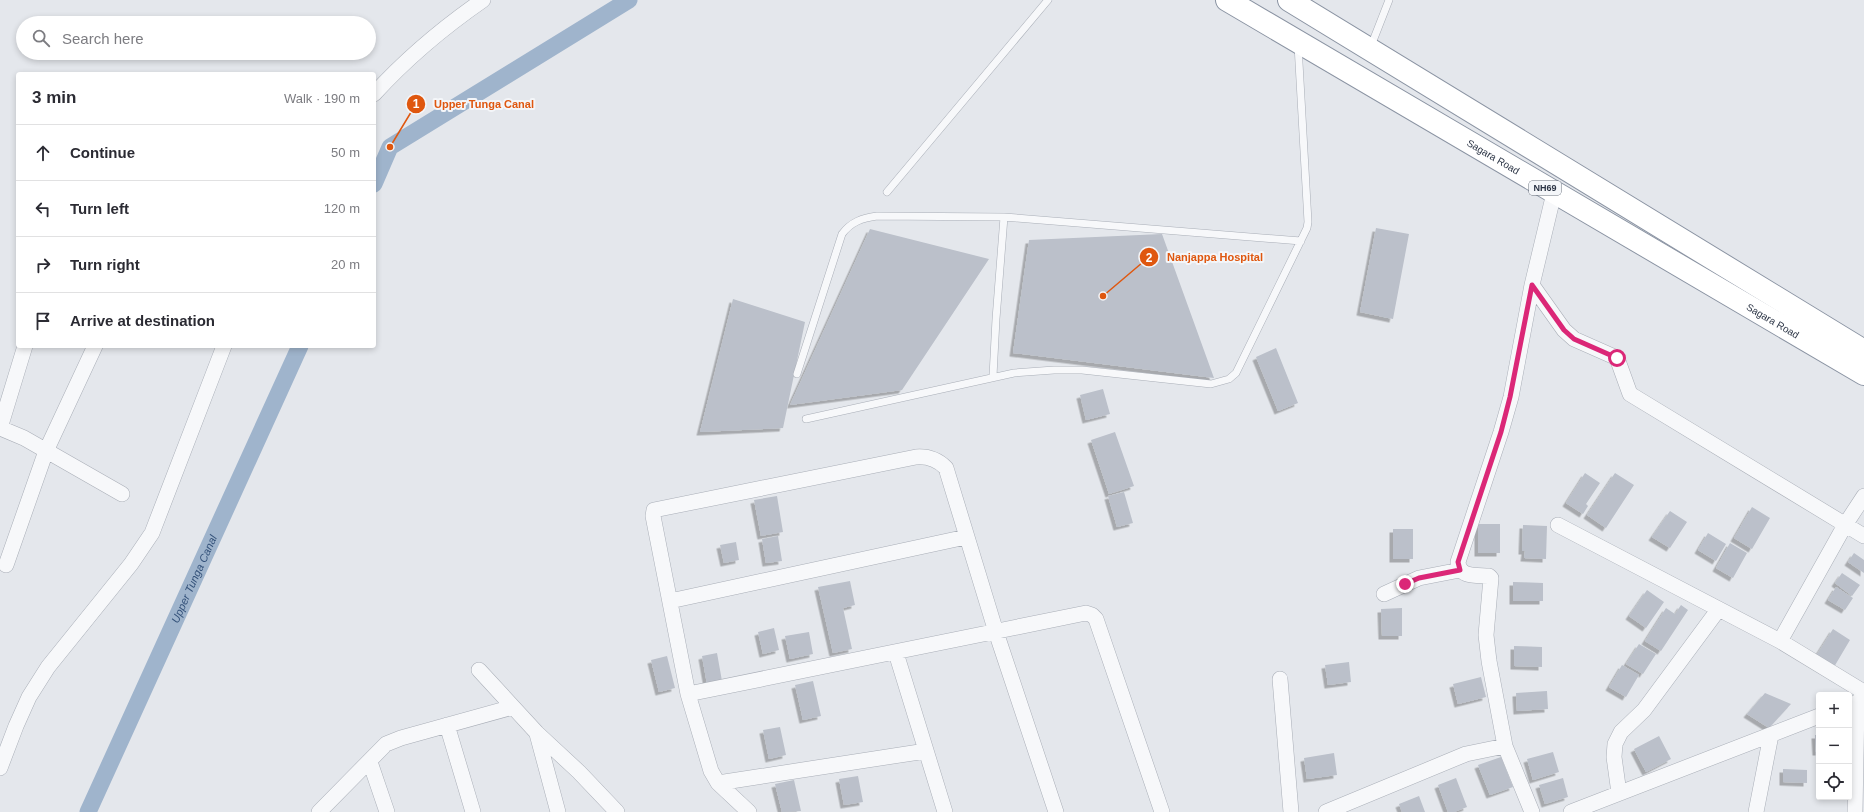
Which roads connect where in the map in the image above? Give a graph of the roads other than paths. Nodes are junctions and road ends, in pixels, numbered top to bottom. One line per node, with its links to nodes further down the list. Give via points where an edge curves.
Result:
1 (483, 0): 8 (street, via 462,14)
2 (1048, 0): 9 (lane)
3 (1227, 0): 6 (highway, Sagara Road / NH69)
4 (1289, 0): 7 (highway, NH69)
5 (1389, 0): 7 (lane)
6 (1298, 42): 10 (highway, Sagara Road / NH69); 12 (lane, via 1308,222)
7 (1371, 48): 17 (highway, NH69)
8 (376, 92)
9 (887, 192)
10 (1554, 193): 13 (street); 19 (highway, Sagara Road / NH69)
11 (1004, 217): 12 (lane); 18 (lane, via 877,216 848,226 842,234); 20 (lane)
12 (1301, 241): 20 (lane, via 1236,373 1229,379 1211,384 1109,372 1068,370)
13 (1532, 285): 27 (street, via 1564,330 1574,339 1617,358 1632,396); 31 (street, via 1510,397 1458,562)
14 (24, 348): 22 (street)
15 (94, 348): 23 (street)
16 (223, 348): 50 (street, via 152,533 131,564 48,667 29,697)
17 (1864, 351)
18 (797, 374)
19 (1864, 374)
20 (993, 376): 21 (lane)
21 (806, 419)
22 (0, 428): 23 (street)
23 (46, 451): 24 (street); 30 (street)
24 (122, 494)
25 (1864, 496): 27 (street)
26 (1558, 525): 34 (street)
27 (1845, 525): 28 (street); 36 (street)
28 (1864, 536)
29 (966, 537): 33 (street); 33 (street, via 946,468 925,456 657,508 653,516); 35 (street)
30 (6, 565)
31 (1460, 570): 32 (street, via 1419,578); 47 (street, via 1491,578 1486,634)
32 (1384, 594)
33 (670, 601): 40 (street)
34 (1718, 610): 36 (street); 52 (street, via 1644,710 1621,732 1615,744 1614,757)
35 (996, 632): 37 (street); 60 (street); 61 (street, via 1081,614 1092,615 1096,619)
36 (1780, 641): 41 (street)
37 (896, 653): 40 (street); 48 (street)
38 (479, 670): 42 (street)
39 (1280, 679): 62 (street)
40 (688, 694): 51 (street, via 711,771)
41 (1859, 699): 67 (street)
42 (513, 707): 44 (street); 45 (street)
43 (1816, 717): 46 (street)
44 (447, 725): 49 (street, via 393,740); 55 (street)
45 (537, 733): 56 (street); 57 (street)
46 (1771, 735): 52 (street); 66 (street)
47 (1505, 746): 63 (street, via 1466,754); 64 (street)
48 (926, 751): 51 (street); 59 (street)
49 (370, 762): 53 (street); 54 (street)
50 (0, 768)
51 (718, 783): 58 (street)
52 (1619, 793): 65 (street)
53 (319, 812)
54 (387, 812)
55 (474, 812)
56 (558, 812)
57 (617, 812)
58 (749, 812)
59 (945, 812)
60 (1056, 812)
61 (1162, 812)
62 (1291, 812)
63 (1326, 812)
64 (1532, 812)
65 (1571, 812)
66 (1756, 812)
67 (1855, 812)

